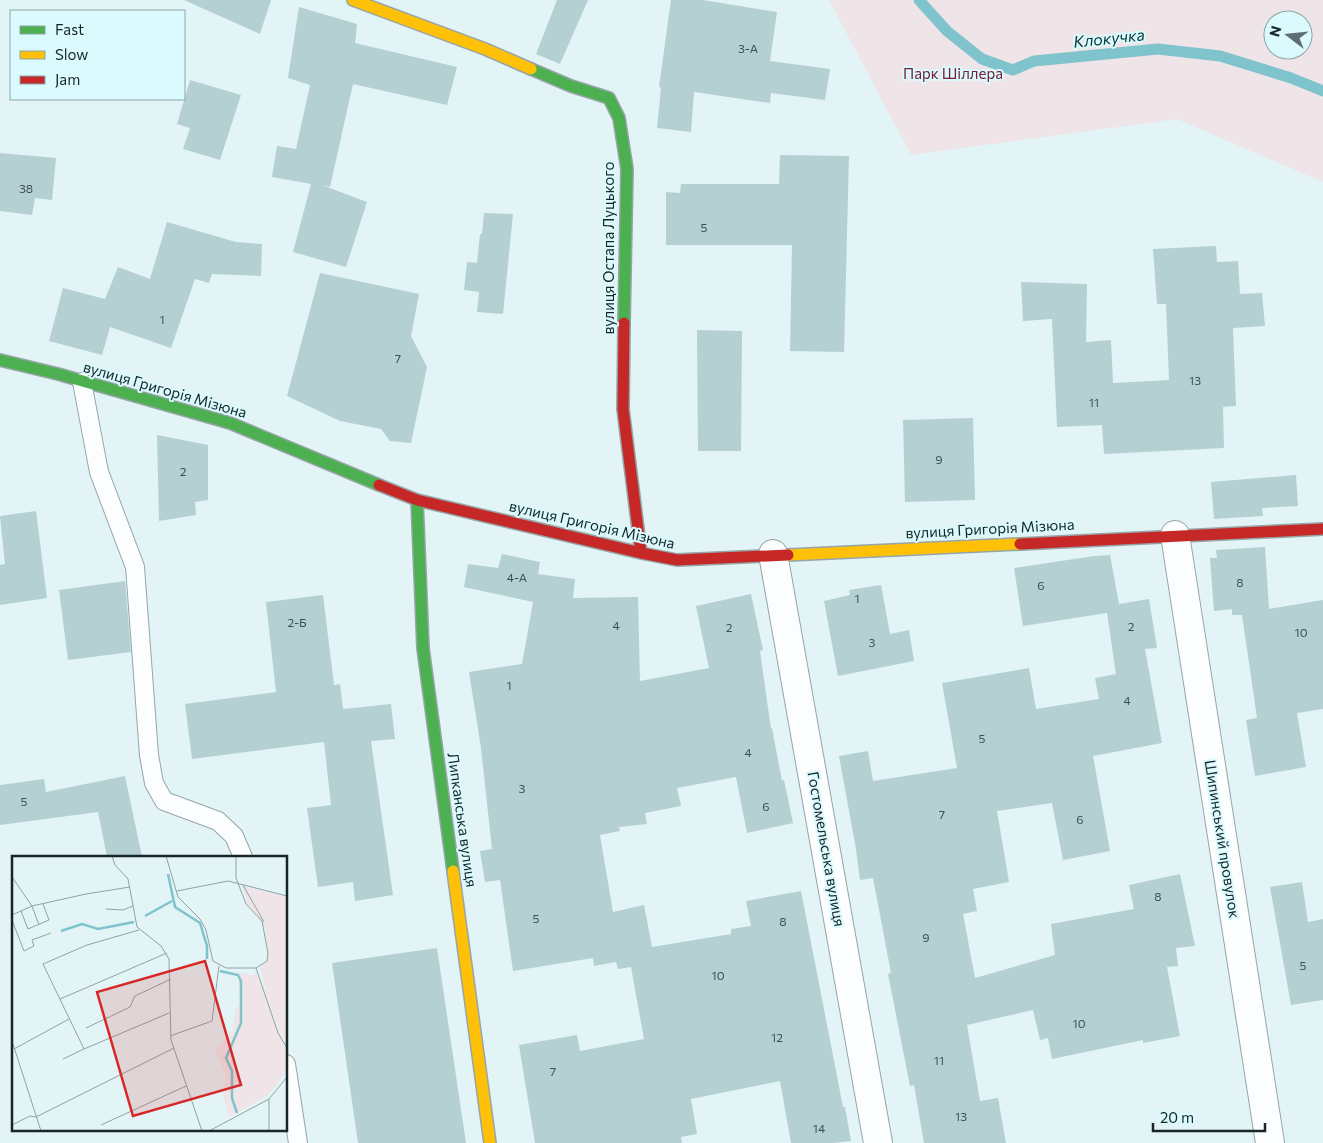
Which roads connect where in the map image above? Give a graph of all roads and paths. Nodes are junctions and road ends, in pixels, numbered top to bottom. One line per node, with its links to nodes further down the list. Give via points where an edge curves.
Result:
1 (353, 0): 7 (street, вулиця Остапа Луцького, via 609,98 619,118 627,169 623,409)
2 (0, 360): 3 (street, вулиця Григорія Мізюна)
3 (82, 382): 4 (street, вулиця Григорія Мізюна, via 230,423); 9 (lane, via 99,472 135,567 149,755 154,783 164,801 218,821 234,836)
4 (416, 500): 7 (street, вулиця Григорія Мізюна); 12 (street, Липканська вулиця, via 423,648)
5 (1323, 529): 6 (street, вулиця Григорія Мізюна)
6 (1175, 535): 8 (street, вулиця Григорія Мізюна); 14 (street, Шипинський провулок)
7 (641, 553): 8 (street, вулиця Григорія Мізюна, via 677,560)
8 (774, 554): 13 (street, Гостомельська вулиця)
9 (243, 856)
10 (288, 1077): 11 (lane)
11 (298, 1143)
12 (490, 1143)
13 (878, 1143)
14 (1270, 1143)

